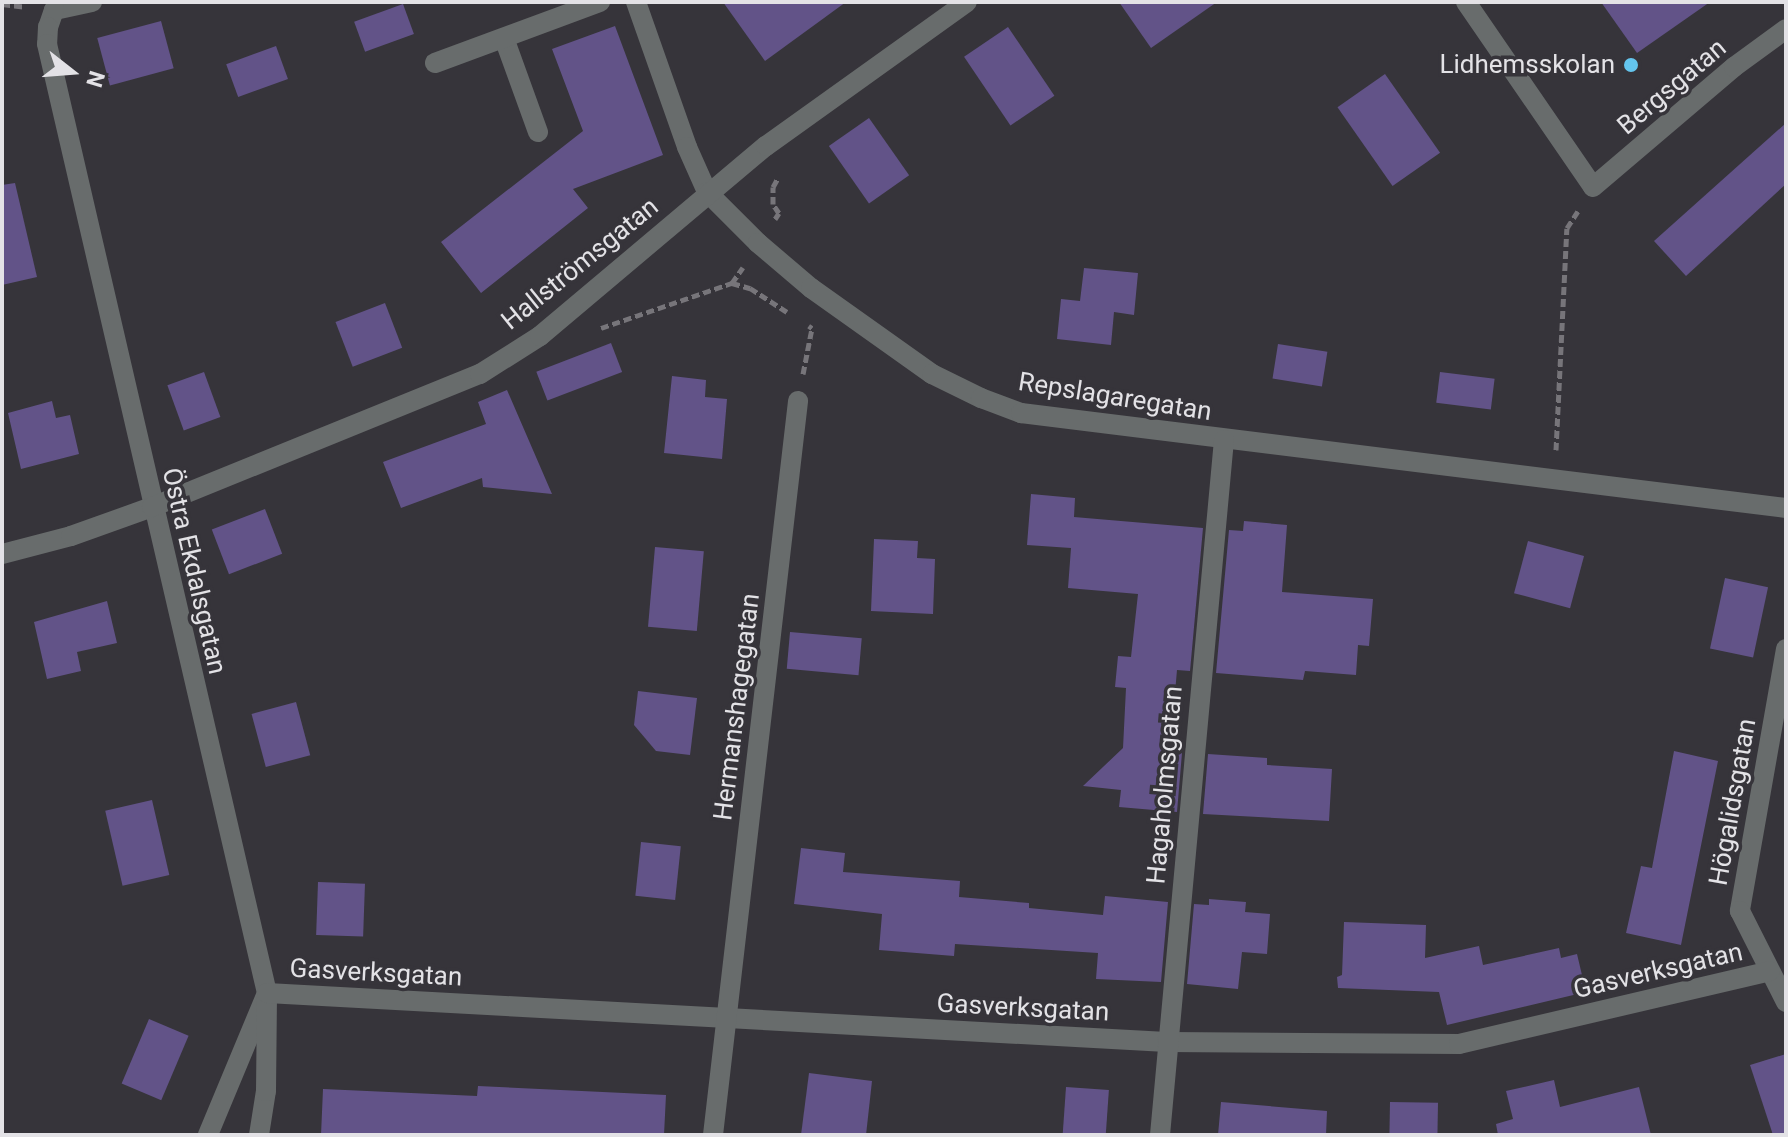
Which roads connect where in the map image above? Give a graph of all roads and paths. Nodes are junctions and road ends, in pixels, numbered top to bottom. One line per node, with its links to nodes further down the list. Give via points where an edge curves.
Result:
1 (92, 2): 16 (street, Östra Ekdalsgatan, via 54,10 47,44)
2 (600, 2): 7 (street)
3 (636, 2): 11 (street, Repslagaregatan)
4 (967, 2): 11 (street, Hallströmsgatan)
5 (1466, 2): 10 (street)
6 (1786, 29): 10 (street, Bergsgatan)
7 (504, 38): 8 (street); 9 (street)
8 (435, 63)
9 (538, 132)
10 (1593, 187): 15 (path, via 1567,228)
11 (707, 192): 14 (street, Repslagaregatan, via 811,288 932,374 981,398 1021,413); 16 (street, Hallströmsgatan, via 540,336 480,374)
12 (599, 329): 13 (path, via 732,283 750,288 812,328)
13 (798, 401): 23 (street, Hermanshagegatan)
14 (1224, 440): 15 (street, Repslagaregatan); 24 (street, Hagaholmsgatan)
15 (1555, 477): 17 (street, Repslagaregatan)
16 (152, 507): 18 (street, Hallströmsgatan); 21 (street, Östra Ekdalsgatan)
17 (1786, 508)
18 (2, 554)
19 (1786, 649): 20 (street, Högalidsgatan, via 1740,911)
20 (1770, 971): 22 (street, Högalidsgatan); 24 (street, Gasverksgatan, via 1459,1044)
21 (267, 993): 23 (street, Gasverksgatan); 25 (street); 26 (street, Östra Ekdalsgatan, via 266,1091)
22 (1786, 1002)
23 (727, 1019): 24 (street, Gasverksgatan); 27 (street, Hermanshagegatan)
24 (1167, 1042): 28 (street, Hagaholmsgatan)
25 (208, 1135)
26 (259, 1135)
27 (713, 1135)
28 (1160, 1135)

